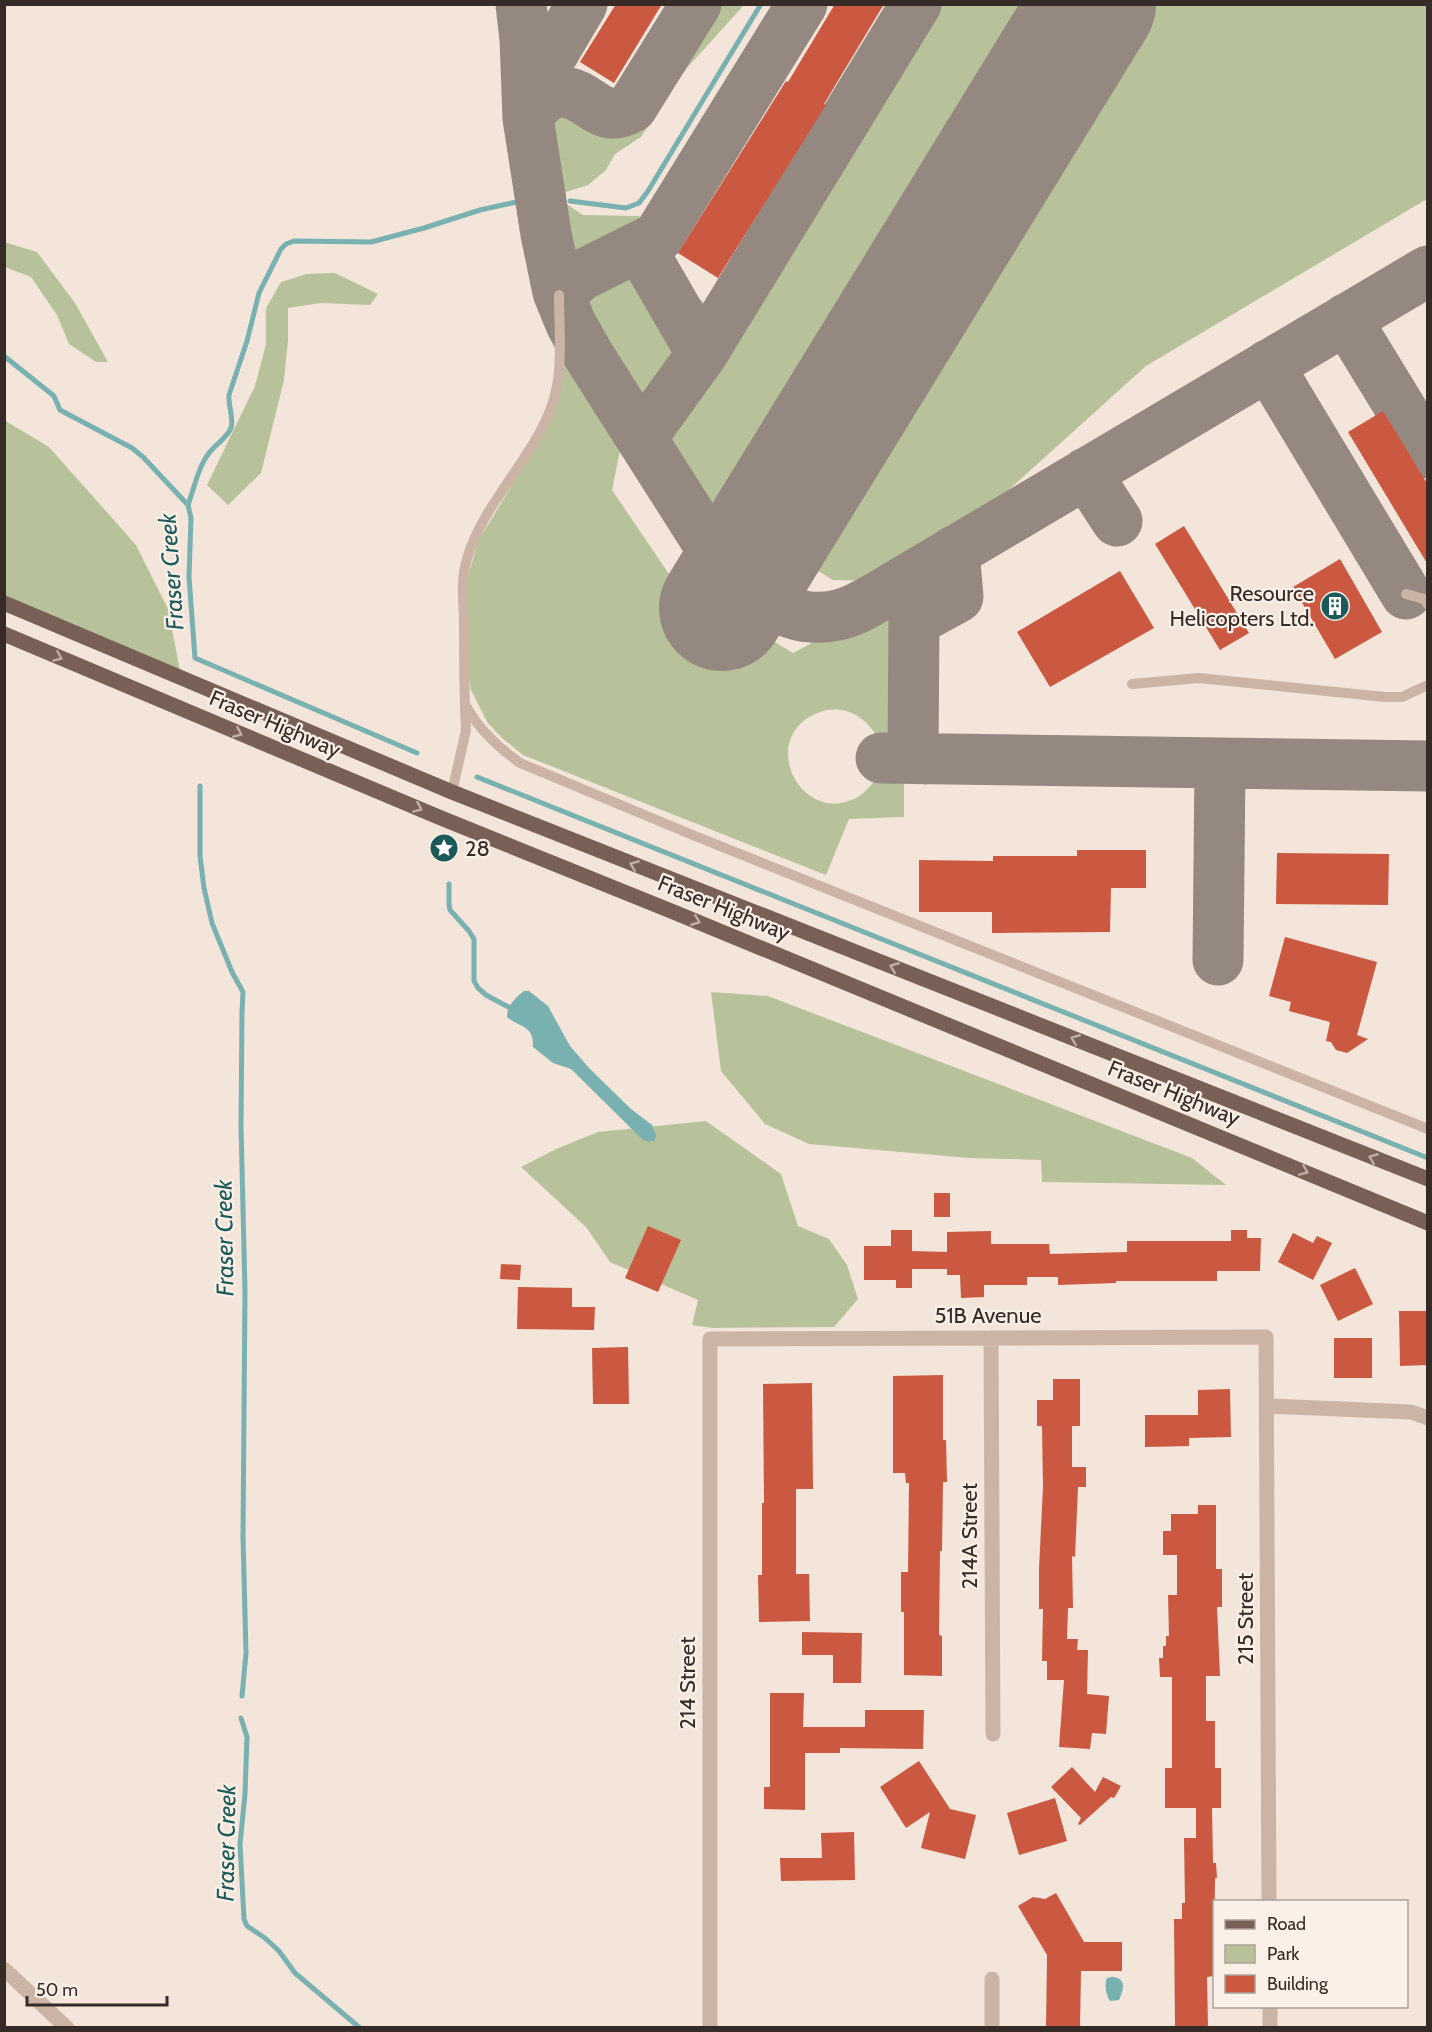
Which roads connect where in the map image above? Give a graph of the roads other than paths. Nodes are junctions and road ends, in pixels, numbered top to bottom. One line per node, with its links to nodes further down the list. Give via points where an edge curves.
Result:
1 (559, 295): 8 (lane, via 558,381 553,400 521,464 487,515 467,560 463,578)
2 (1406, 594): 4 (lane, via 1424,599)
3 (4, 603): 9 (main road, Fraser Highway)
4 (1428, 605)
5 (4, 634): 12 (main road, Fraser Highway, one-way to 12)
6 (1132, 684): 7 (lane, via 1199,678 1385,697 1402,697)
7 (1428, 685)
8 (465, 704): 9 (lane, via 466,730); 10 (lane, via 474,721 520,764)
9 (452, 792): 11 (main road, Fraser Highway, one-way to 9)
10 (1428, 1129)
11 (1428, 1179)
12 (1428, 1223)
13 (1266, 1337): 15 (street, 51B Avenue); 16 (street, 215 Street)
14 (710, 1338): 15 (street, 51B Avenue); 24 (street, 214 Street)
15 (991, 1338): 18 (street, 214A Street)
16 (1267, 1406): 17 (street, via 1411,1412); 19 (street, 215 Street)
17 (1428, 1418)
18 (993, 1734)
19 (1269, 1900)
20 (4, 1969): 23 (street)
21 (992, 1979): 25 (street)
22 (1270, 2008): 26 (street)
23 (67, 2028)
24 (710, 2028)
25 (992, 2028)
26 (1270, 2028)

